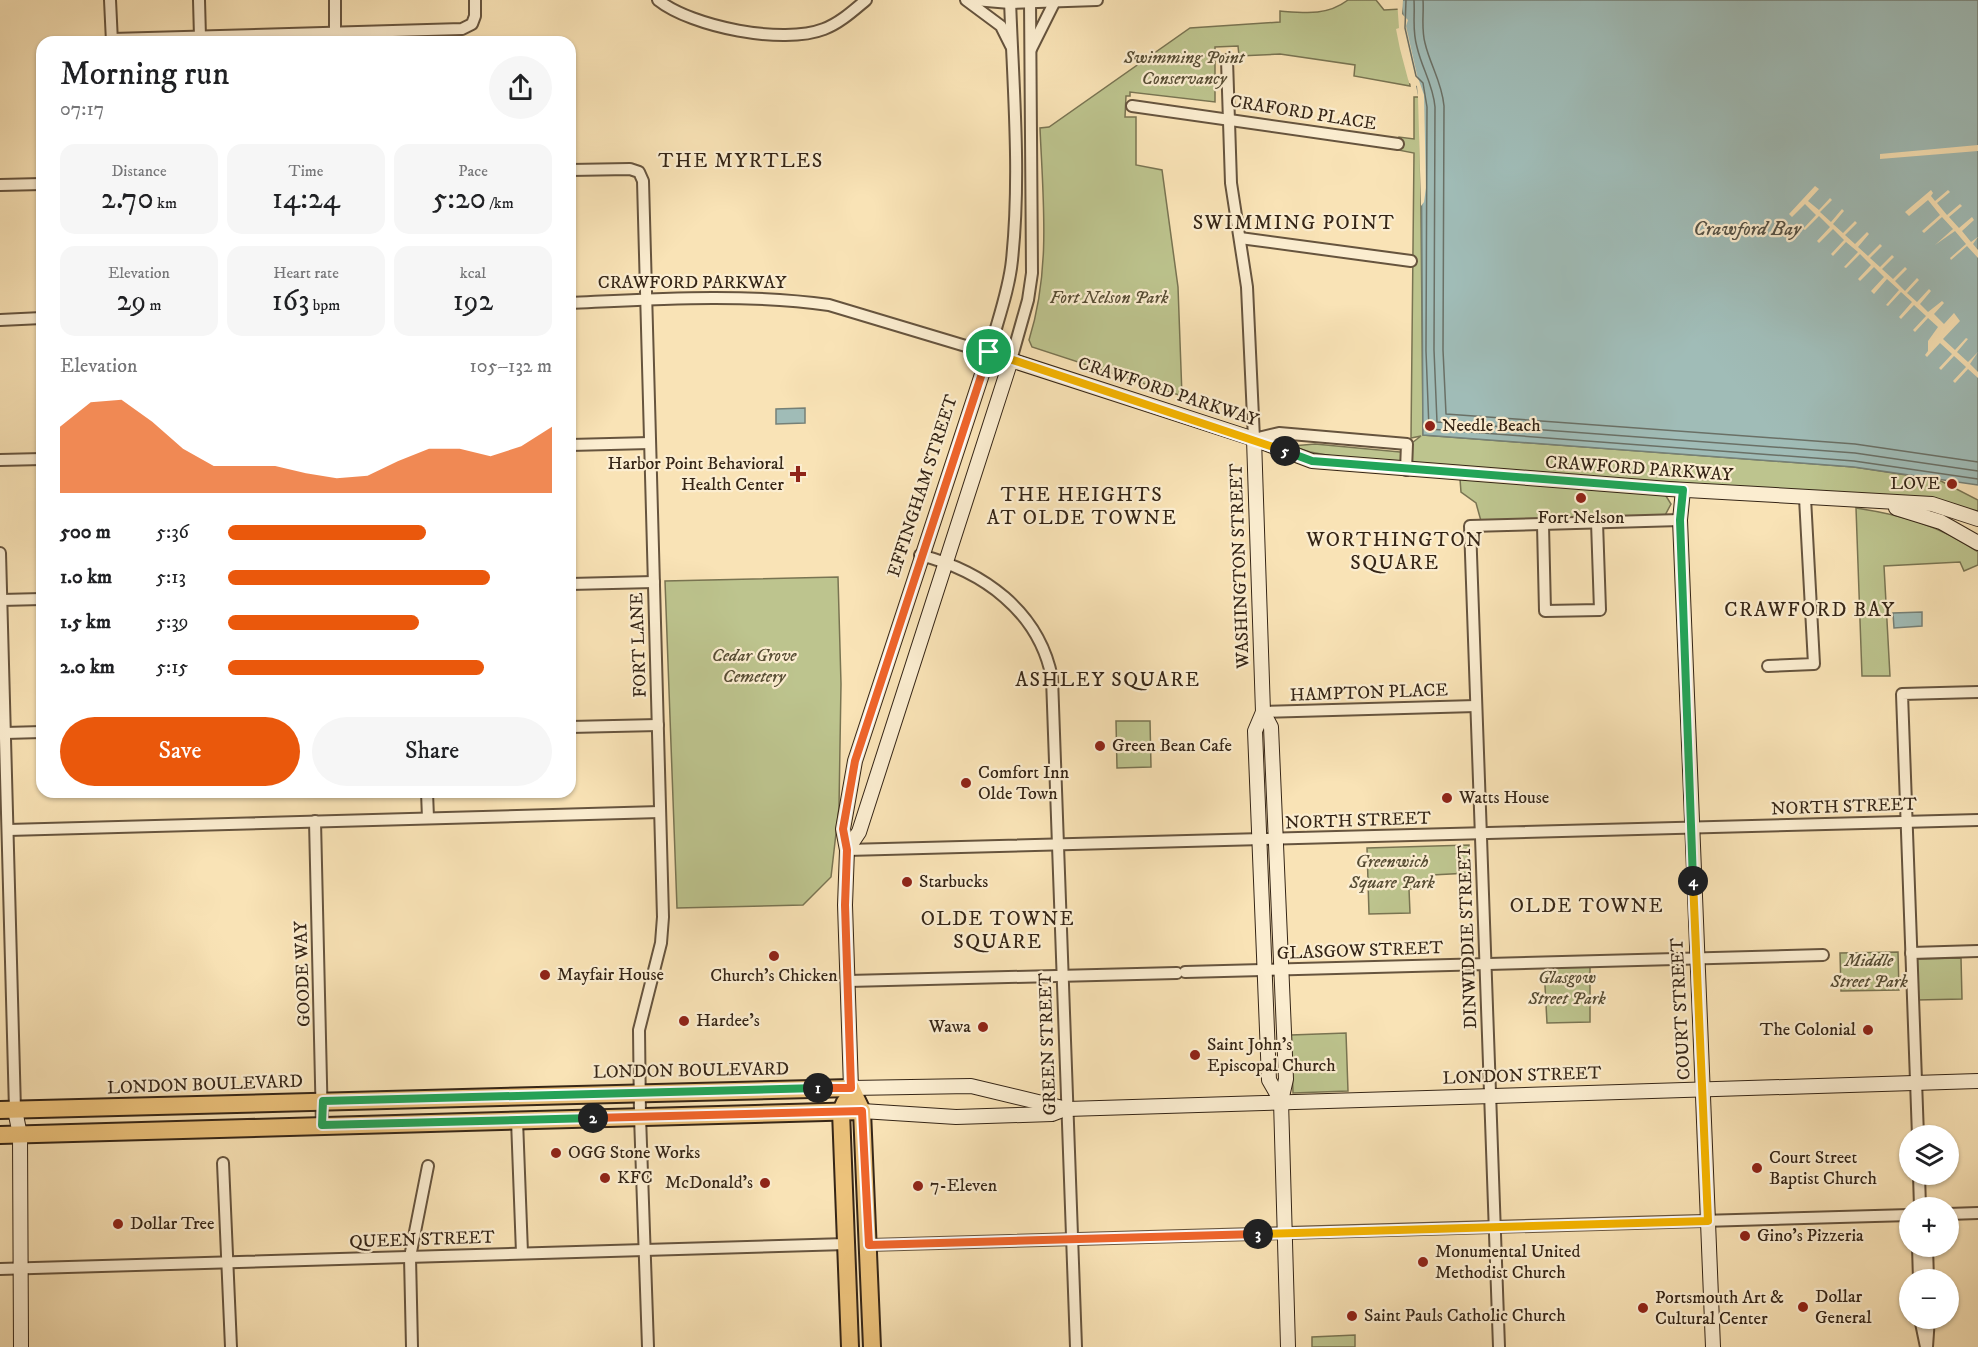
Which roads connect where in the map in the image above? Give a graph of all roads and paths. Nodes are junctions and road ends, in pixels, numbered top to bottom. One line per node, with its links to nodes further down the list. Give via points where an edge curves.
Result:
1 (110, 0): 14 (street)
2 (199, 0): 15 (street)
3 (335, 0): 13 (street)
4 (475, 0): 17 (street, via 472,24 462,29)
5 (658, 0): 6 (street, via 673,11 704,21 793,36 826,29)
6 (866, 0)
7 (966, 0): 18 (street, via 1001,26)
8 (975, 0): 10 (street)
9 (1098, 0): 12 (street)
10 (1011, 1): 11 (street); 18 (street)
11 (1030, 1): 12 (street); 19 (street)
12 (1054, 3): 19 (street)
13 (335, 33): 16 (street); 17 (street)
14 (112, 36)
15 (200, 36)
16 (234, 36)
17 (406, 36)
18 (1014, 51): 33 (street, EFFINGHAM STREET, via 1012,262)
19 (1030, 52): 34 (street, EFFINGHAM STREET, via 1032,273)
20 (1227, 60): 22 (street, WASHINGTON STREET)
21 (1132, 106): 22 (street, CRAFORD PLACE)
22 (1229, 118): 23 (street, CRAFORD PLACE); 27 (street, WASHINGTON STREET, via 1231,183)
23 (1398, 144)
24 (576, 170): 29 (street, FORT LANE, via 639,172 643,181)
25 (36, 184): 26 (street)
26 (0, 185)
27 (1240, 238): 28 (street); 35 (street, WASHINGTON STREET, via 1247,287)
28 (1411, 261)
29 (646, 300): 30 (street, CRAWFORD PARKWAY); 33 (street, CRAWFORD PARKWAY, via 760,298 830,305); 36 (street, FORT LANE)
30 (576, 303)
31 (36, 318): 32 (street)
32 (0, 320)
33 (989, 352): 34 (street, CRAWFORD PARKWAY); 50 (street, EFFINGHAM STREET)
34 (1011, 360): 35 (street, CRAWFORD PARKWAY); 51 (street, EFFINGHAM STREET)
35 (1254, 439): 40 (street, CRAWFORD PARKWAY, via 1312,461); 40 (street, via 1279,434 1407,444); 59 (street, WASHINGTON STREET)
36 (650, 443): 37 (street); 52 (street, FORT LANE)
37 (576, 445)
38 (36, 459): 39 (street)
39 (0, 460)
40 (1406, 470): 41 (street, CRAWFORD PARKWAY)
41 (1683, 490): 42 (street, CRAWFORD PARKWAY); 45 (street, COURT STREET)
42 (1806, 498): 43 (street, CRAWFORD PARKWAY); 56 (street, via 1814,664)
43 (1868, 502): 44 (street, CRAWFORD PARKWAY, via 1932,504); 48 (street, CRAWFORD PARKWAY, via 1941,522)
44 (1978, 519)
45 (1680, 520): 46 (street); 70 (street, COURT STREET)
46 (1597, 522): 47 (street); 47 (street, via 1600,610 1545,611)
47 (1543, 525): 58 (street, DINWIDDIE STREET, via 1470,526)
48 (1978, 543)
49 (0, 553): 55 (street)
50 (920, 555): 51 (street, GREEN STREET); 76 (street, EFFINGHAM STREET, via 855,761 843,829)
51 (945, 562): 75 (street, GREEN STREET, via 1009,600 1040,640 1052,678); 76 (street, EFFINGHAM STREET, via 859,832)
52 (654, 582): 53 (street); 60 (street, FORT LANE)
53 (576, 584)
54 (36, 599): 55 (street)
55 (1, 600): 63 (street)
56 (1768, 666)
57 (1978, 692): 69 (street, via 1902,694)
58 (1476, 706): 59 (street, HAMPTON PLACE); 72 (street, DINWIDDIE STREET)
59 (1263, 712): 73 (street, WASHINGTON STREET, via 1271,727); 74 (street, WASHINGTON STREET, via 1255,731)
60 (658, 724): 61 (street); 65 (street, FORT LANE)
61 (576, 727)
62 (36, 732): 63 (street)
63 (5, 733): 71 (street)
64 (427, 798): 66 (street)
65 (660, 812): 66 (street); 90 (street, FORT LANE, via 663,917 661,943 639,1030)
66 (428, 818): 68 (street)
67 (1978, 819): 69 (street, NORTH STREET)
68 (315, 821): 71 (street); 92 (street, GOODE WAY)
69 (1906, 822): 70 (street, NORTH STREET); 78 (street)
70 (1691, 829): 72 (street, NORTH STREET); 80 (street, COURT STREET)
71 (8, 830): 95 (street)
72 (1481, 834): 73 (street, NORTH STREET); 81 (street, DINWIDDIE STREET)
73 (1277, 840): 74 (street, NORTH STREET); 83 (street, WASHINGTON STREET)
74 (1258, 841): 75 (street, NORTH STREET); 82 (street, WASHINGTON STREET)
75 (1057, 845): 76 (street, NORTH STREET); 84 (street, GREEN STREET)
76 (847, 850): 85 (street, EFFINGHAM STREET)
77 (1978, 951): 78 (street)
78 (1911, 953): 87 (street)
79 (1823, 955): 80 (street, GLASGOW STREET)
80 (1696, 959): 81 (street, GLASGOW STREET); 89 (street, COURT STREET)
81 (1486, 964): 83 (street, GLASGOW STREET); 91 (street, DINWIDDIE STREET)
82 (1265, 970): 83 (street, GLASGOW STREET); 84 (street, GLASGOW STREET); 93 (street, WASHINGTON STREET, via 1269,1080)
83 (1282, 970): 93 (street, WASHINGTON STREET, via 1286,1079)
84 (1062, 976): 85 (street, GLASGOW STREET); 94 (street, GREEN STREET)
85 (848, 981): 88 (street, EFFINGHAM STREET)
86 (1978, 1081): 87 (street, LONDON STREET)
87 (1916, 1083): 89 (street, LONDON STREET); 101 (street)
88 (851, 1088): 90 (main road, LONDON BOULEVARD); 94 (street, LONDON BOULEVARD, via 971,1086); 96 (main road, EFFINGHAM STREET); 97 (main road, EFFINGHAM STREET)
89 (1702, 1089): 91 (street, LONDON STREET); 109 (street, COURT STREET)
90 (639, 1091): 92 (main road, LONDON BOULEVARD); 98 (street, FORT LANE)
91 (1490, 1095): 93 (street, LONDON STREET); 110 (street, DINWIDDIE STREET)
92 (323, 1101): 95 (main road, LONDON BOULEVARD); 100 (street, GOODE WAY)
93 (1281, 1101): 94 (street, LONDON STREET); 111 (street, WASHINGTON STREET)
94 (1067, 1108): 97 (street, via 1052,1114 980,1117); 112 (street, GREEN STREET)
95 (8, 1110): 102 (street)
96 (841, 1111): 97 (main road); 98 (main road); 113 (main road, EFFINGHAM STREET)
97 (862, 1111): 114 (main road, EFFINGHAM STREET)
98 (640, 1116): 99 (main road); 115 (street, FORT LANE)
99 (517, 1120): 100 (main road); 116 (street)
100 (322, 1125): 102 (main road)
101 (1918, 1125)
102 (20, 1134): 103 (main road); 119 (street)
103 (0, 1135)
104 (223, 1164): 118 (street)
105 (428, 1166): 117 (street)
106 (1978, 1213): 107 (street)
107 (1959, 1214)
108 (1899, 1215): 109 (street)
109 (1708, 1221): 110 (street); 132 (street, COURT STREET)
110 (1495, 1227): 111 (street); 131 (street, DINWIDDIE STREET)
111 (1284, 1233): 112 (street); 130 (street, WASHINGTON STREET)
112 (1072, 1239): 114 (street); 129 (street, GREEN STREET)
113 (846, 1244): 115 (street, QUEEN STREET); 127 (main road, EFFINGHAM STREET)
114 (869, 1245): 128 (main road, EFFINGHAM STREET)
115 (645, 1250): 116 (street, QUEEN STREET); 126 (street, FORT LANE)
116 (522, 1253): 117 (street, QUEEN STREET)
117 (410, 1257): 118 (street, QUEEN STREET); 125 (street)
118 (227, 1262): 119 (street, QUEEN STREET); 124 (street)
119 (21, 1268): 120 (street, QUEEN STREET); 123 (street)
120 (0, 1269)
121 (1922, 1329): 133 (street)
122 (1928, 1329): 133 (street)
123 (21, 1347)
124 (231, 1347)
125 (412, 1347)
126 (648, 1347)
127 (850, 1347)
128 (872, 1347)
129 (1076, 1347)
130 (1288, 1347)
131 (1499, 1347)
132 (1713, 1347)
133 (1926, 1347)

